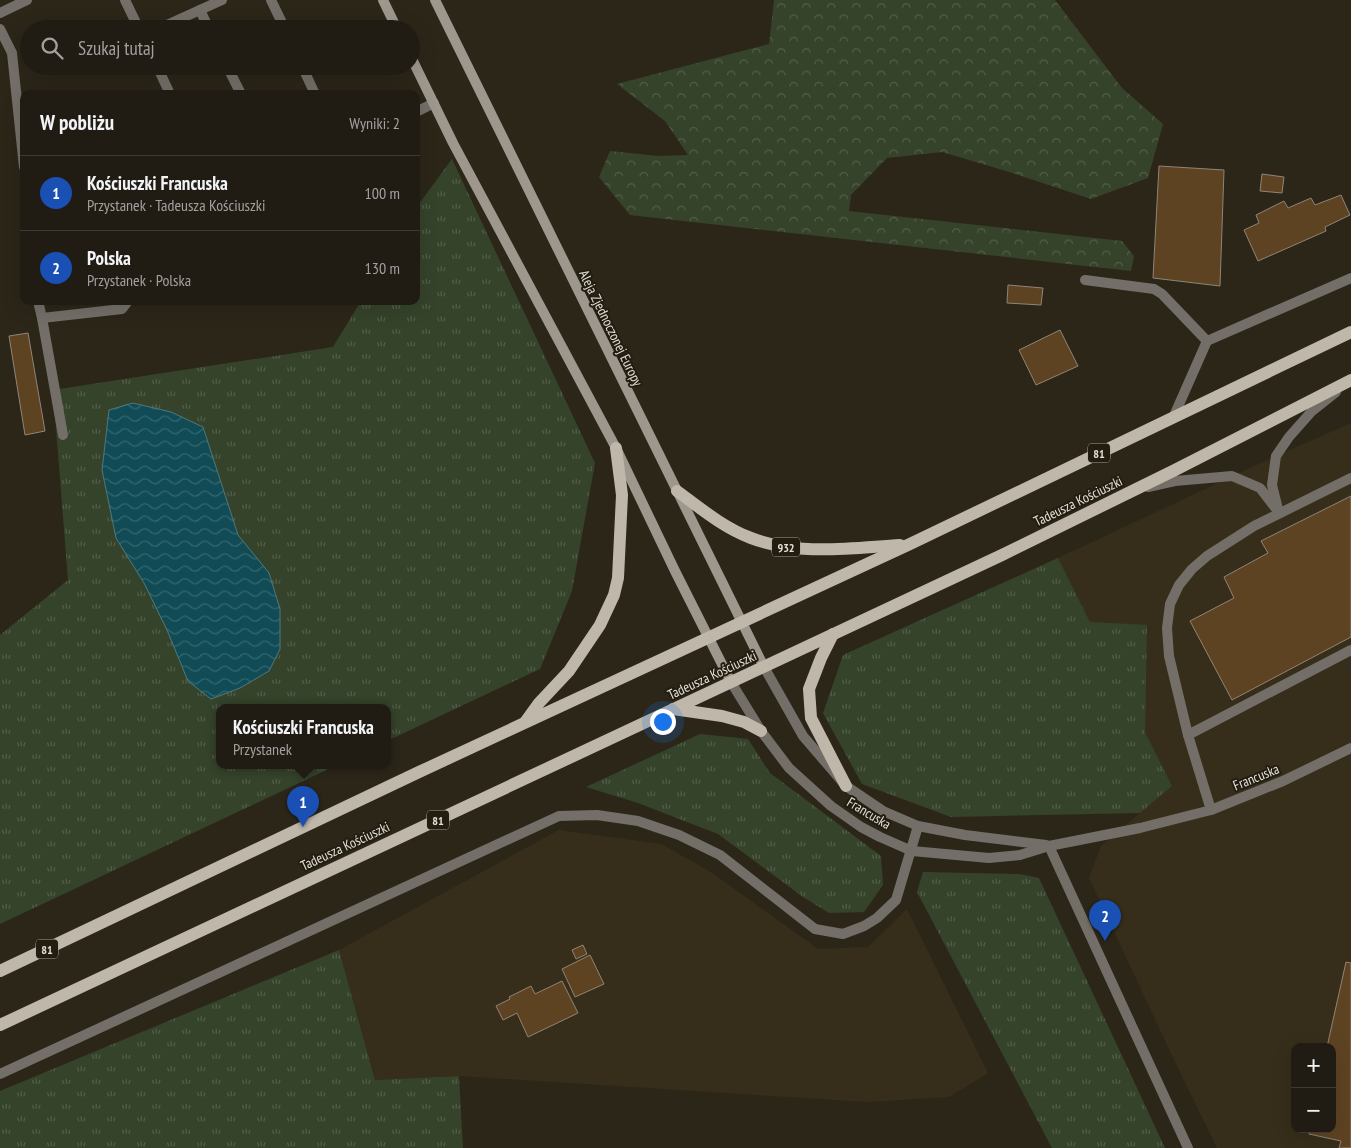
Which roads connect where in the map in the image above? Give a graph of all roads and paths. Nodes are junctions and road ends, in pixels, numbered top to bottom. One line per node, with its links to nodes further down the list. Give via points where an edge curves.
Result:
1 (27, 0): 8 (street)
2 (125, 0): 9 (street)
3 (222, 0): 7 (street)
4 (271, 0): 12 (street)
5 (383, 0): 13 (main road)
6 (435, 0): 38 (main road, Aleja Zjednoczonej Europy / 932)
7 (200, 10): 10 (street); 11 (street)
8 (0, 13)
9 (135, 20)
10 (178, 20)
11 (205, 20)
12 (281, 20)
13 (393, 20)
14 (0, 29): 24 (street, via 12,53)
15 (161, 75): 19 (street)
16 (232, 75): 20 (street)
17 (306, 75): 21 (street)
18 (420, 75): 22 (main road)
19 (168, 90)
20 (239, 90)
21 (313, 90)
22 (434, 103): 23 (street); 35 (main road)
23 (420, 110)
24 (20, 129)
25 (1351, 278): 31 (street)
26 (1086, 280): 31 (street, via 1154,289)
27 (39, 305): 29 (street)
28 (125, 305): 29 (street, via 122,309)
29 (42, 318): 34 (street)
30 (1351, 332): 33 (main road, 81)
31 (1207, 341): 33 (street)
32 (1351, 380): 37 (main road, Tadeusza Kościuszki / 81); 39 (street, via 1312,411 1276,456 1272,485)
33 (1173, 418): 40 (main road, 81)
34 (62, 435)
35 (616, 448): 43 (main road); 48 (main road, via 622,495 618,578 614,595 600,625 569,671)
36 (1351, 478): 39 (street)
37 (1136, 490): 39 (street, via 1175,481 1232,476 1260,488); 42 (main road, Tadeusza Kościuszki / 81)
38 (677, 491): 40 (main road, 932, via 722,523 750,538 775,545 815,550); 41 (main road, Aleja Zjednoczonej Europy / 932)
39 (1279, 513): 50 (street, via 1229,541 1192,569 1170,604 1167,628 1169,656)
40 (910, 544): 41 (main road, 81)
41 (742, 622): 43 (main road, 81); 45 (main road, Aleja Zjednoczonej Europy / 932)
42 (833, 634): 45 (main road, Tadeusza Kościuszki / 81); 52 (main road, via 809,689 811,718)
43 (708, 637): 46 (main road); 48 (main road, 81)
44 (1351, 650): 50 (street)
45 (764, 667): 46 (main road, Tadeusza Kościuszki / 81); 52 (street, Francuska, via 803,736)
46 (731, 682): 47 (main road, Tadeusza Kościuszki / 81); 49 (street, Francuska)
47 (674, 709): 49 (main road, via 722,716); 58 (main road, Tadeusza Kościuszki / 81)
48 (525, 722): 57 (main road, 81)
49 (761, 731): 56 (street, Francuska, via 789,768 831,806 880,837)
50 (1188, 735): 53 (street)
51 (1351, 748): 53 (street, Francuska, via 1283,781)
52 (846, 786): 54 (street, Francuska, via 883,811)
53 (1211, 810): 55 (street, Francuska)
54 (918, 826): 55 (street, Francuska); 56 (street)
55 (1050, 846): 56 (street, Francuska, via 1020,855 989,858); 60 (street)
56 (912, 850): 59 (street, via 896,900 877,918 843,934 815,930 720,855 679,835 638,821 597,815 559,816)
57 (0, 971)
58 (0, 1025)
59 (0, 1074)
60 (1188, 1148)

